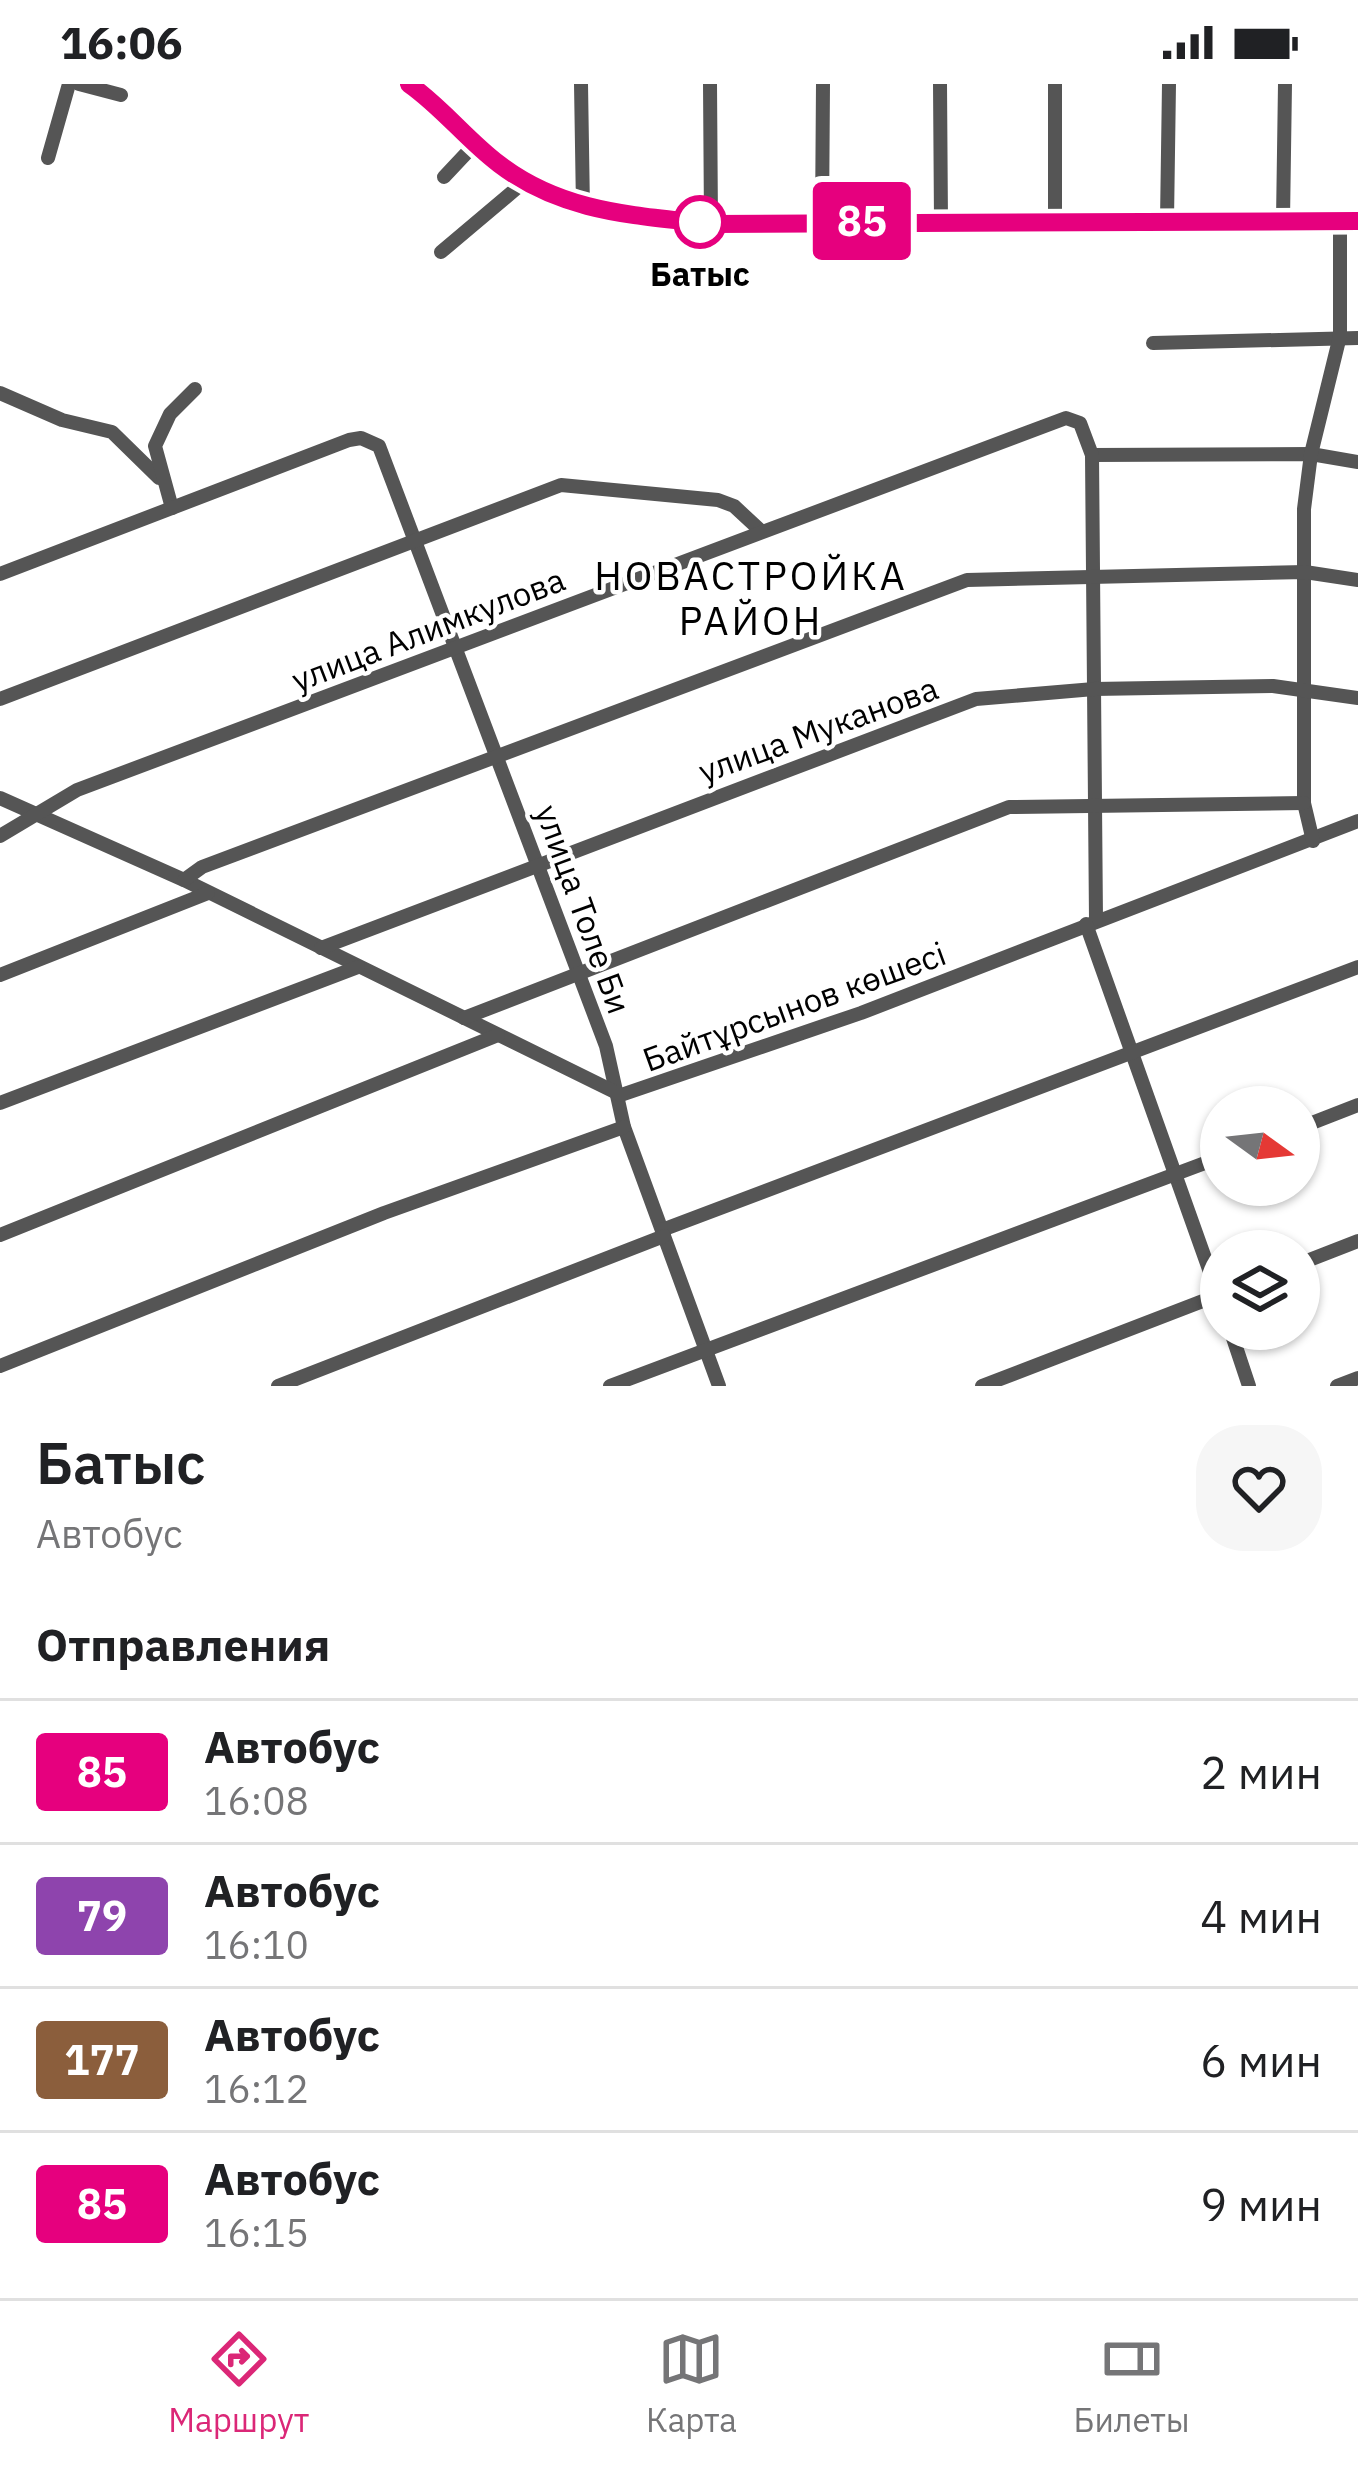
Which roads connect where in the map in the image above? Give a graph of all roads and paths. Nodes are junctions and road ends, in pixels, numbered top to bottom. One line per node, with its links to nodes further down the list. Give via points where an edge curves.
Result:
1 (69, 84): 13 (street)
2 (79, 84): 11 (street)
3 (409, 84): 12 (street)
4 (581, 84): 16 (street)
5 (710, 84): 24 (street)
6 (823, 84): 17 (street)
7 (940, 84): 21 (street)
8 (1055, 84): 18 (street)
9 (1169, 84): 19 (street)
10 (1285, 84): 20 (street)
11 (121, 95)
12 (475, 144): 14 (street); 15 (street)
13 (48, 158)
14 (444, 176)
15 (524, 182): 16 (street); 25 (street)
16 (583, 208): 24 (street)
17 (822, 220): 21 (street); 24 (street)
18 (1055, 220): 19 (street); 21 (street)
19 (1168, 220): 20 (street)
20 (1283, 220): 22 (street)
21 (941, 221)
22 (1340, 221): 23 (street); 26 (street)
23 (1358, 221)
24 (710, 224)
25 (441, 252)
26 (1340, 337): 27 (street); 28 (street); 32 (street)
27 (1358, 338)
28 (1153, 343)
29 (195, 389): 34 (street, via 161,429)
30 (0, 393): 34 (street, via 112,432)
31 (1092, 454): 32 (street); 36 (street, улица Алимкулова, via 1080,423 1066,418); 40 (street)
32 (1312, 454): 33 (street); 38 (street)
33 (1358, 462)
34 (159, 478): 35 (street)
35 (172, 508): 37 (street, улица Толе Би, via 350,440 371,441); 39 (street)
36 (761, 531): 37 (street, via 718,500 572,484); 42 (street, улица Алимкулова)
37 (413, 541): 42 (street, улица Толе Би); 46 (street)
38 (1305, 572): 40 (street); 41 (street); 43 (street)
39 (0, 574)
40 (1094, 574): 44 (street); 47 (street, via 989,576 930,590)
41 (1358, 580)
42 (456, 649): 47 (street, улица Толе Би); 51 (street, улица Алимкулова, via 60,797)
43 (1304, 687): 44 (street, улица Муканова); 45 (street, улица Муканова); 49 (street)
44 (1094, 689): 50 (street); 55 (street, улица Муканова, via 976,699)
45 (1358, 698)
46 (0, 699)
47 (499, 754): 55 (street, улица Толе Би); 56 (street)
48 (0, 798): 51 (street, Байтұрсынов көшесі)
49 (1304, 803): 50 (street); 54 (street)
50 (1095, 804): 58 (street); 62 (street, via 1009,807)
51 (39, 815): 53 (street, улица Алимкулова); 56 (street, Байтұрсынов көшесі)
52 (1358, 821): 54 (street, Байтұрсынов көшесі)
53 (0, 836)
54 (1313, 841): 58 (street, Байтұрсынов көшесі)
55 (539, 862): 59 (street, улица Муканова); 62 (street, улица Толе Би)
56 (184, 880): 57 (street, Байтұрсынов көшесі)
57 (208, 893): 59 (street, Байтұрсынов көшесі); 63 (street)
58 (1091, 921): 66 (street); 67 (street, Байтұрсынов көшесі)
59 (321, 948): 60 (street, Байтұрсынов көшесі)
60 (358, 967): 64 (street, Байтұрсынов көшесі); 68 (street)
61 (1358, 967): 66 (street)
62 (578, 971): 64 (street); 67 (street, улица Толе Би)
63 (0, 975)
64 (464, 1018): 65 (street, Байтұрсынов көшесі)
65 (498, 1036): 67 (street, Байтұрсынов көшесі); 74 (street)
66 (1129, 1053): 73 (street); 75 (street)
67 (621, 1096): 71 (street, улица Толе Би)
68 (0, 1103)
69 (1358, 1105): 70 (street)
70 (1320, 1120)
71 (624, 1127): 75 (street, улица Толе Би); 82 (street)
72 (1200, 1165): 73 (street)
73 (1174, 1175): 77 (street); 81 (street)
74 (0, 1234)
75 (663, 1234): 81 (street, улица Толе Би); 84 (street)
76 (1358, 1241): 78 (street)
77 (1200, 1245)
78 (1320, 1256)
79 (1200, 1305): 87 (street)
80 (1237, 1350): 88 (street)
81 (706, 1352): 85 (street); 86 (street, улица Толе Би)
82 (0, 1366)
83 (1358, 1378): 89 (street)
84 (278, 1386)
85 (610, 1386)
86 (719, 1386)
87 (982, 1386)
88 (1249, 1386)
89 (1337, 1386)

